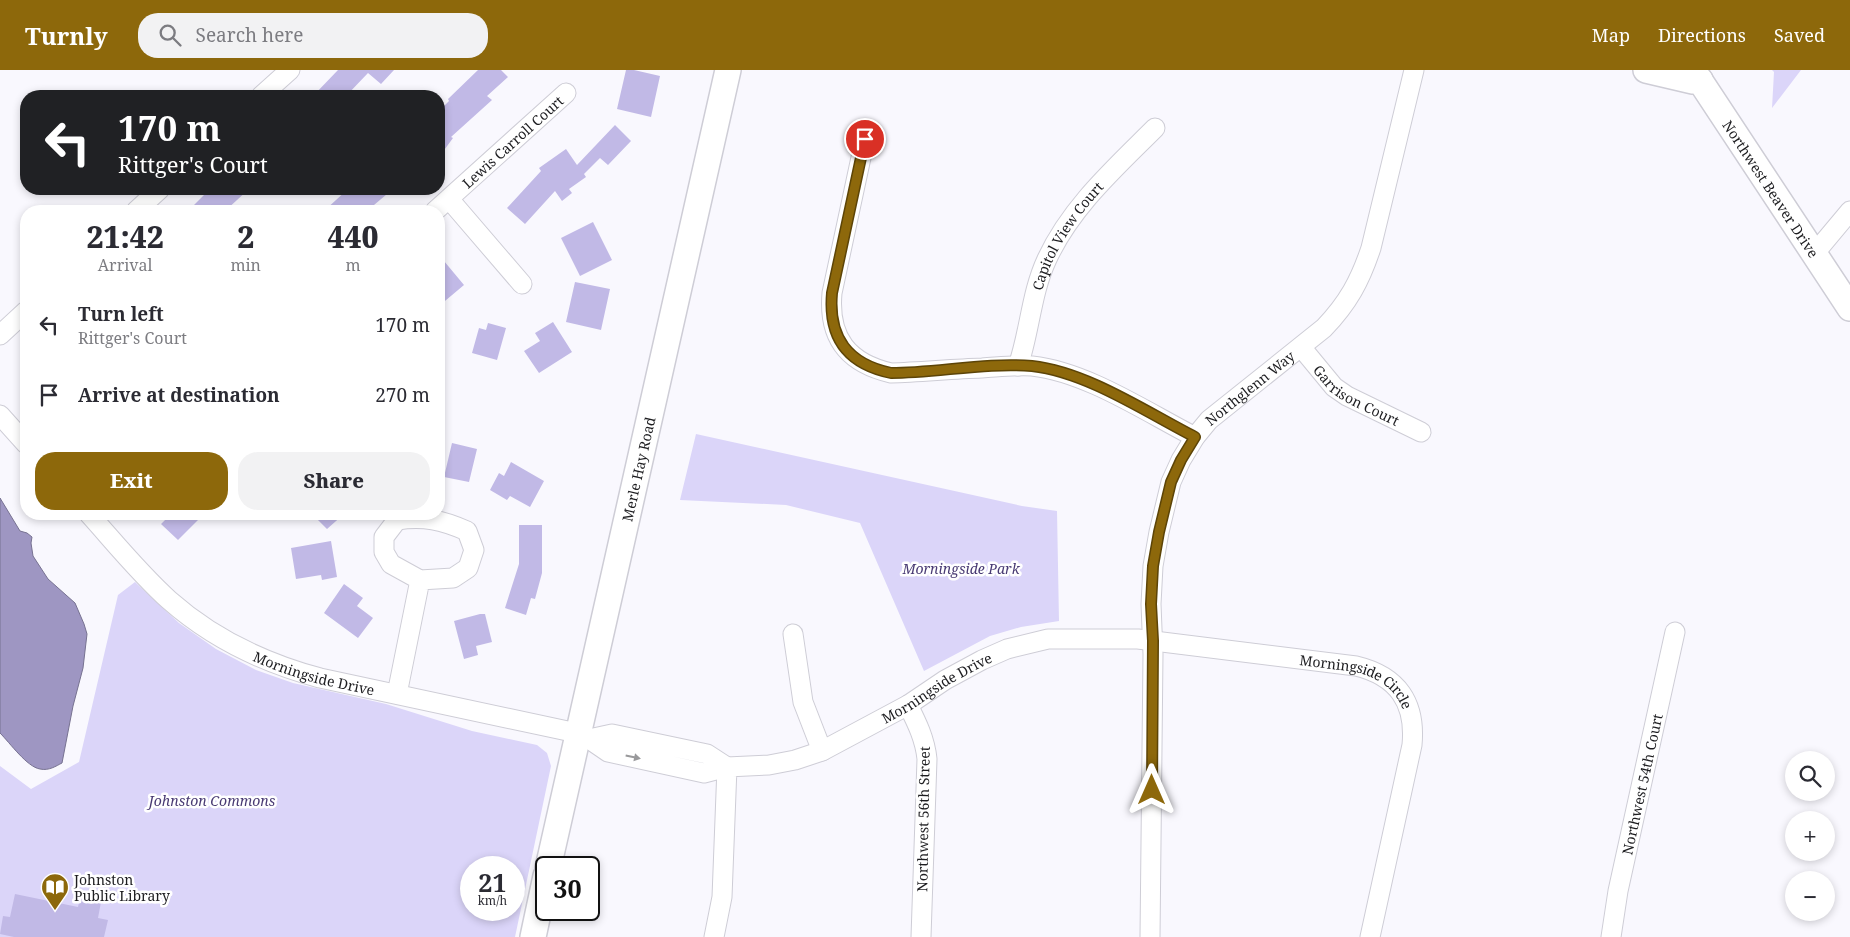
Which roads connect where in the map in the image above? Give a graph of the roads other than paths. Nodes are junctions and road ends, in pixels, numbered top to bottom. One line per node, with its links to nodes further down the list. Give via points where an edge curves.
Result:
1 (290, 70): 6 (street)
2 (728, 70): 35 (main road, Merle Hay Road)
3 (1414, 70): 20 (street, Northglenn Way, via 1364,271 1341,311)
4 (1646, 70): 5 (main road, via 1693,80)
5 (1696, 75): 15 (main road, Northwest Beaver Drive)
6 (268, 90)
7 (566, 93): 11 (street, Lewis Carroll Court)
8 (1155, 128): 21 (street, Capitol View Court, via 1082,204 1062,231 1046,260 1036,289)
9 (865, 139): 21 (street, via 832,293 830,310 840,340 860,362 891,373)
10 (153, 195): 12 (street)
11 (449, 199): 13 (street, Lewis Carroll Court); 16 (street)
12 (143, 205)
13 (442, 205)
14 (1850, 211): 15 (street)
15 (1814, 254): 17 (main road, Northwest Beaver Drive)
16 (522, 284)
17 (1850, 308)
18 (20, 317): 19 (street)
19 (0, 335)
20 (1301, 347): 23 (street, Garrison Court, via 1334,388); 25 (street, Northglenn Way, via 1227,404)
21 (1018, 366): 25 (street, via 1076,376)
22 (0, 415): 24 (street)
23 (1421, 432)
24 (20, 437)
25 (1195, 437): 32 (street, Northglenn Way, via 1171,482 1159,532 1153,566)
26 (99, 520): 33 (street, Morningside Drive, via 169,600 226,642 290,670)
27 (397, 520): 29 (street, via 384,537 384,552 391,564)
28 (434, 520): 29 (street, via 467,531 474,550 468,568 453,578)
29 (420, 580): 33 (street)
30 (1675, 632): 45 (street, Northwest 54th Court, via 1618,891)
31 (793, 634): 36 (street, via 803,702)
32 (1153, 641): 34 (street, Morningside Drive, via 1080,638 1031,642 982,660); 43 (street, Northglenn Way); 44 (street, Morningside Circle, via 1356,666 1385,677 1406,699 1414,728 1412,745)
33 (397, 694): 35 (street, Morningside Drive)
34 (908, 705): 36 (street, Morningside Drive); 42 (street, Northwest 56th Street, via 925,744 927,759)
35 (583, 736): 37 (street, Morningside Drive, via 608,752 704,773); 38 (main road, Merle Hay Road)
36 (822, 751): 37 (street, Morningside Drive, via 769,765)
37 (727, 767): 41 (street, via 722,897)
38 (551, 856)
39 (536, 921): 40 (main road)
40 (533, 937)
41 (714, 937)
42 (921, 937)
43 (1150, 937)
44 (1370, 937)
45 (1611, 937)

